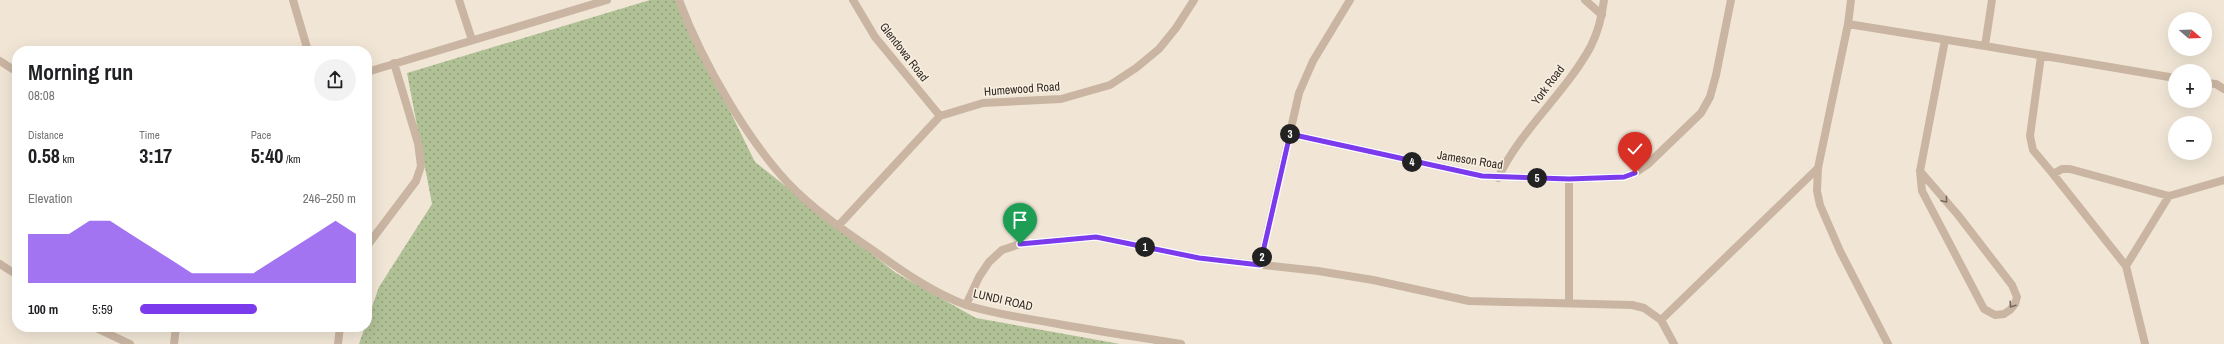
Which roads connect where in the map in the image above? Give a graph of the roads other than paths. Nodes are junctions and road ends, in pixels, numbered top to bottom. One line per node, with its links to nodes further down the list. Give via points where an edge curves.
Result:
1 (293, 0): 17 (street)
2 (459, 0): 15 (street)
3 (607, 0): 15 (street)
4 (679, 0): 36 (street, LUNDI ROAD, via 704,59 758,143 798,194)
5 (853, 0): 27 (street, Glendowa Road, via 875,38)
6 (1194, 0): 27 (street, Humewood Road, via 1159,49 1110,85 1061,99 983,103)
7 (1350, 0): 28 (street, via 1313,61 1299,94)
8 (1585, 0): 13 (street)
9 (1604, 0): 13 (street, York Road)
10 (1731, 0): 33 (street, Jameson Road, via 1716,76 1710,97 1701,113 1674,141 1635,173 1624,177)
11 (1851, 0): 14 (street)
12 (1992, 0): 18 (street)
13 (1602, 15): 32 (street, York Road, via 1590,46 1566,83 1517,145)
14 (1848, 24): 16 (street); 29 (street)
15 (472, 40): 21 (street)
16 (1945, 40): 18 (street); 30 (street)
17 (307, 46)
18 (1986, 46): 19 (street)
19 (2041, 56): 24 (street); 31 (street, via 2030,136 2033,150)
20 (0, 60): 22 (street)
21 (394, 63): 23 (street); 37 (street, via 418,142 421,166 416,181)
22 (12, 68)
23 (372, 70)
24 (2168, 77)
25 (2212, 83): 26 (street)
26 (2224, 89)
27 (940, 116): 36 (street)
28 (1290, 134): 32 (street, Jameson Road, via 1439,168); 39 (street)
29 (1818, 168): 44 (street); 53 (street, via 1817,191 1820,205 1840,251)
30 (1920, 171): 30 (street, one-way to 30, via 2012,285 2017,297 2015,304 2004,314 1995,315 1984,310 1922,191)
31 (2053, 174): 35 (street, via 2062,169 2070,169); 40 (street)
32 (1498, 178): 33 (street, Jameson Road)
33 (1569, 179): 42 (street)
34 (2224, 180): 35 (street)
35 (2169, 196): 40 (street)
36 (839, 225): 43 (street, LUNDI ROAD, via 896,267)
37 (372, 239)
38 (0, 264): 41 (street)
39 (1260, 265): 42 (street, via 1373,280 1469,301); 43 (street, via 1199,258 1096,237 1020,244 1010,246 994,256 979,277)
40 (2126, 266): 54 (street)
41 (12, 272)
42 (1568, 302): 44 (street, via 1632,305 1644,308)
43 (966, 305): 51 (street, LUNDI ROAD, via 1028,319)
44 (1661, 320): 52 (street)
45 (105, 332): 48 (street)
46 (175, 332): 49 (street)
47 (339, 332): 50 (street)
48 (130, 344)
49 (174, 344)
50 (338, 344)
51 (1182, 344)
52 (1674, 344)
53 (1888, 344)
54 (2145, 344)

